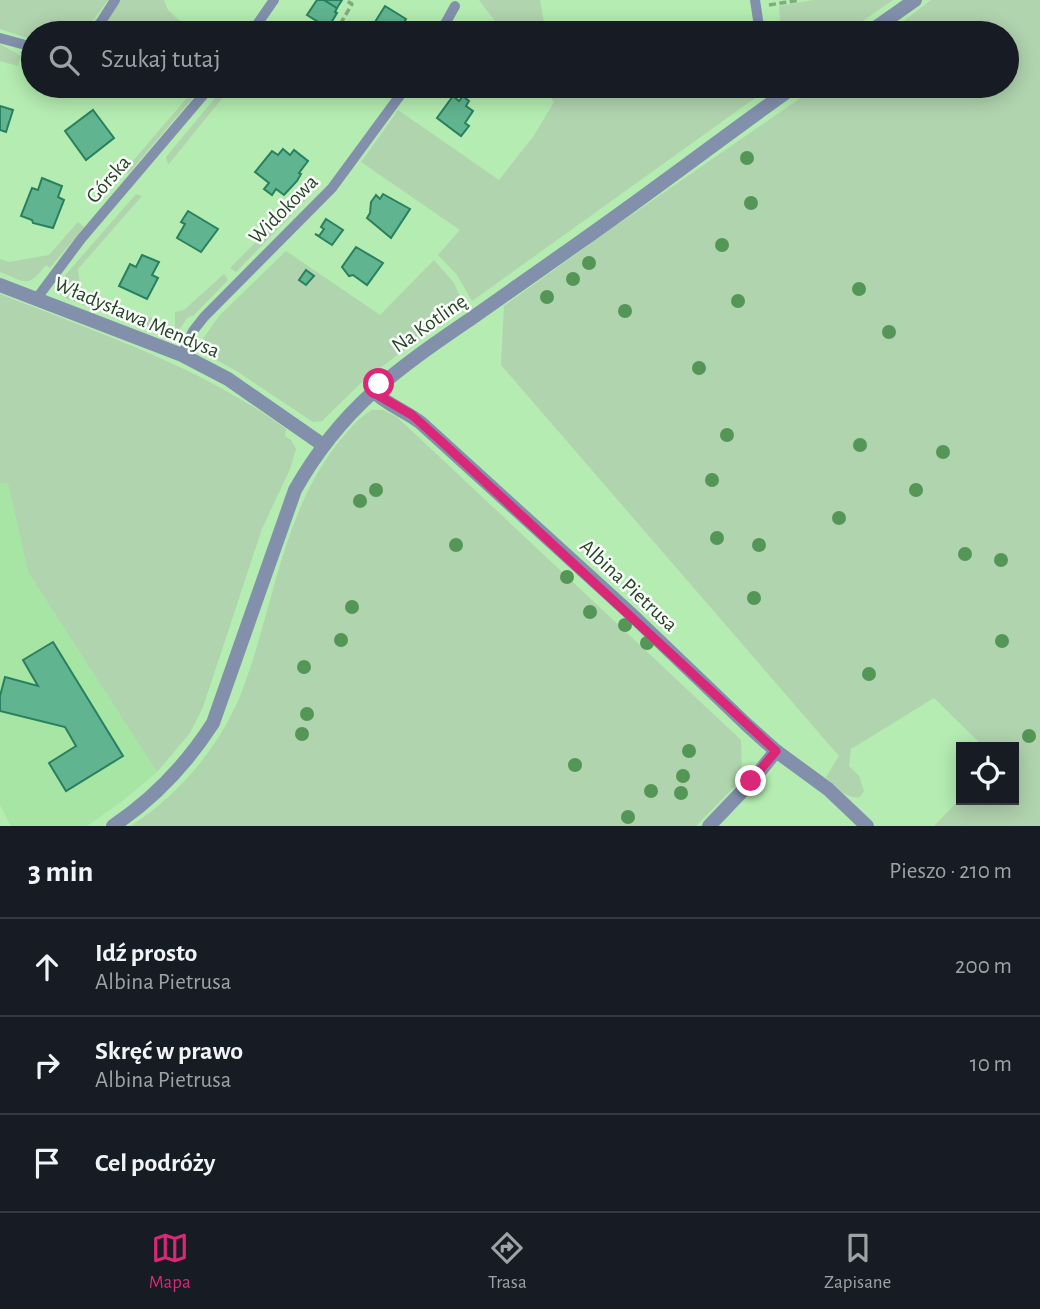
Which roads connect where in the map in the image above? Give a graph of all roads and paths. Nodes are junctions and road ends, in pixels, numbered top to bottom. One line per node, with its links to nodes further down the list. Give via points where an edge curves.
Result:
1 (115, 0): 8 (lane)
2 (274, 0): 9 (lane)
3 (345, 0): 10 (path, via 352,4)
4 (800, 0): 6 (path)
5 (915, 0): 12 (street)
6 (756, 4)
7 (455, 6): 11 (lane)
8 (102, 21)
9 (259, 21)
10 (342, 21)
11 (447, 21)
12 (885, 21)
13 (0, 38): 14 (lane)
14 (21, 44)
15 (201, 98): 21 (lane, Górska, via 66,257)
16 (398, 98): 22 (lane, Widokowa, via 340,179 204,317)
17 (772, 98): 19 (lane)
18 (777, 98): 19 (street, Na Kotlinę)
19 (773, 101): 23 (street, Na Kotlinę)
20 (0, 285): 21 (street, Władysława Mendysa)
21 (37, 298): 22 (street, Władysława Mendysa)
22 (182, 355): 24 (street, Władysława Mendysa, via 228,379)
23 (372, 390): 24 (street, Na Kotlinę); 25 (street, Albina Pietrusa, via 412,415)
24 (323, 445): 26 (street, Na Kotlinę, via 289,504 213,723 170,780)
25 (776, 751): 27 (street); 28 (street, Albina Pietrusa, via 828,789)
26 (113, 826)
27 (709, 826)
28 (867, 826)

